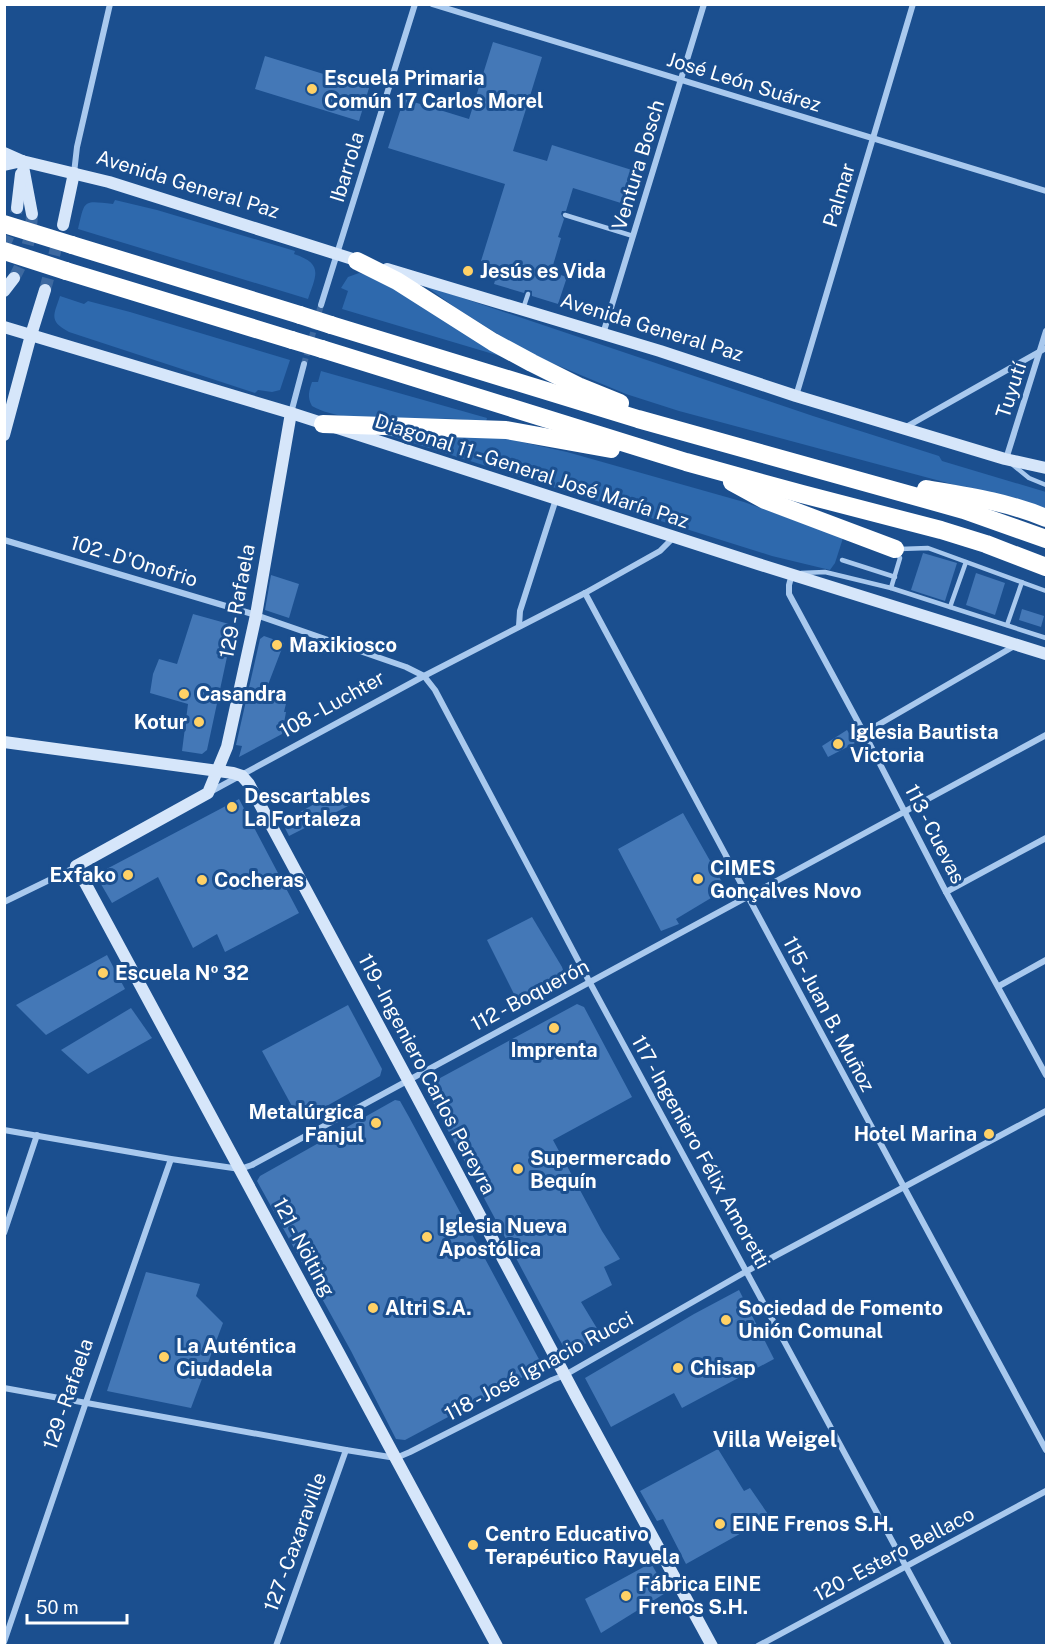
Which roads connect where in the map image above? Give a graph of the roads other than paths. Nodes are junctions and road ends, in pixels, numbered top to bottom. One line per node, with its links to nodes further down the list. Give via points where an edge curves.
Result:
1 (110, 4): 11 (street)
2 (415, 4): 21 (street, Ibarrola)
3 (432, 4): 6 (street, José León Suárez)
4 (704, 4): 6 (street, Ventura Bosch)
5 (913, 4): 7 (street, Palmar)
6 (681, 80): 7 (street, José León Suárez); 19 (street, Ventura Bosch)
7 (873, 139): 12 (street, José León Suárez); 36 (street, Palmar)
8 (4, 153): 9 (street, Avenida General Paz)
9 (22, 161): 10 (street); 11 (street, Avenida General Paz); 13 (street); 14 (street)
10 (4, 165)
11 (74, 173): 17 (street); 21 (street, Avenida General Paz)
12 (1047, 191)
13 (11, 212): 18 (highway, bridge)
14 (32, 214)
15 (565, 215): 19 (lane)
16 (4, 224): 18 (highway, bridge)
17 (63, 225)
18 (43, 236): 41 (highway, bridge)
19 (633, 236): 32 (street, Ventura Bosch)
20 (4, 251): 24 (highway, bridge)
21 (337, 254): 22 (street, Avenida General Paz); 28 (street, Ibarrola)
22 (357, 261): 29 (street, Avenida General Paz); 41 (highway, via 397,280 532,363)
23 (9, 270): 24 (highway, bridge); 26 (street)
24 (67, 271): 43 (highway, bridge)
25 (45, 290): 33 (street)
26 (4, 291)
27 (528, 294): 29 (lane)
28 (321, 305)
29 (523, 310): 32 (street, Avenida General Paz)
30 (4, 327): 33 (street, Diagonal 11 - General José María Paz)
31 (1047, 331): 34 (street, Tuyutí)
32 (603, 334): 36 (street, Avenida General Paz)
33 (31, 335): 37 (street, Diagonal 11 - General José María Paz); 40 (street)
34 (1045, 351): 39 (street); 42 (street, Tuyutí)
35 (304, 364): 37 (street)
36 (796, 396): 39 (street, Avenida General Paz)
37 (291, 413): 38 (street, Diagonal 11 - General José María Paz); 64 (street, 129 - Rafaela)
38 (323, 424): 43 (highway, via 506,430); 48 (street, Diagonal 11 - General José María Paz)
39 (904, 428): 42 (street, Avenida General Paz)
40 (4, 435)
41 (713, 441): 46 (highway)
42 (1005, 459): 45 (street, Avenida General Paz); 47 (lane, via 1029,478)
43 (686, 462): 44 (highway)
44 (708, 467): 53 (highway, via 765,500); 56 (highway, via 941,530)
45 (1047, 468)
46 (835, 474): 49 (highway, via 969,496); 51 (highway)
47 (1047, 485)
48 (556, 499): 50 (street, Diagonal 11 - General José María Paz); 65 (street, via 520,611)
49 (1047, 518)
50 (674, 537): 57 (street, Diagonal 11 - General José María Paz); 62 (street, 108 - Luchter, via 660,551)
51 (1047, 538)
52 (4, 540): 64 (street, 102 - D'Onofrio)
53 (895, 549): 55 (lane, via 928,548); 58 (lane, via 900,558)
54 (842, 560): 58 (lane)
55 (966, 562): 59 (lane); 63 (lane)
56 (1047, 567)
57 (792, 573): 60 (lane, via 825,572); 69 (street, Diagonal 11 - General José María Paz); 72 (street, 113 - Cuevas, via 789,594)
58 (895, 577): 60 (lane)
59 (1022, 582): 61 (lane); 66 (lane)
60 (891, 588): 63 (lane)
61 (1047, 591)
62 (585, 593): 65 (street, 108 - Luchter); 82 (street, 115 - Juan B. Muñoz)
63 (950, 607): 66 (lane)
64 (256, 615): 71 (street, 102 - D'Onofrio); 75 (street, 129 - Rafaela, via 227,747)
65 (519, 626): 71 (street, 108 - Luchter)
66 (1007, 626): 68 (lane)
67 (1047, 630): 68 (lane)
68 (1046, 638)
69 (1017, 645): 70 (street, Diagonal 11 - General José María Paz); 72 (street)
70 (1047, 654)
71 (424, 676): 76 (street, 108 - Luchter); 85 (street, 117 - Ingeniero Félix Amoretti, via 435,690)
72 (864, 733): 78 (street, 113 - Cuevas)
73 (1047, 735): 78 (street, 112 - Boquerón)
74 (4, 742): 75 (street)
75 (218, 771): 76 (street); 77 (street, 129 - Rafaela)
76 (242, 776): 77 (street, 108 - Luchter); 88 (street, 119 - Ingeniero Carlos Pereyra)
77 (208, 793): 80 (street, 108 - Luchter)
78 (905, 811): 81 (street, 113 - Cuevas); 82 (street, 112 - Boquerón)
79 (1047, 838): 81 (street)
80 (76, 866): 83 (street, 108 - Luchter); 93 (street, 121 - Nölting)
81 (946, 892): 86 (street, 113 - Cuevas)
82 (749, 897): 85 (street, 112 - Boquerón); 94 (street, 115 - Juan B. Muñoz)
83 (4, 902)
84 (1047, 960): 86 (street)
85 (589, 981): 88 (street, 112 - Boquerón); 96 (street, 117 - Ingeniero Félix Amoretti)
86 (999, 986): 87 (street, 113 - Cuevas)
87 (1047, 1075)
88 (408, 1080): 93 (street, 112 - Boquerón); 97 (street, 119 - Ingeniero Carlos Pereyra)
89 (1047, 1111): 94 (street, 118 - José Ignacio Rucci)
90 (4, 1130): 91 (street)
91 (37, 1135): 92 (street); 95 (street)
92 (171, 1159): 93 (street); 99 (street, 129 - Rafaela)
93 (240, 1169): 102 (street, 121 - Nölting)
94 (903, 1188): 96 (street, 118 - José Ignacio Rucci); 101 (street, 115 - Juan B. Muñoz)
95 (4, 1233)
96 (747, 1271): 97 (street, 118 - José Ignacio Rucci); 104 (street, 117 - Ingeniero Félix Amoretti)
97 (565, 1375): 102 (street, 118 - José Ignacio Rucci); 108 (street, 119 - Ingeniero Carlos Pereyra)
98 (4, 1388): 99 (street)
99 (86, 1402): 100 (street); 105 (street, 129 - Rafaela)
100 (346, 1450): 102 (street); 106 (street, 127 - Caxaraville)
101 (1047, 1450)
102 (396, 1458): 107 (street, 121 - Nölting)
103 (1047, 1491): 104 (street, 120 - Estero Bellaco)
104 (907, 1566): 109 (street, 120 - Estero Bellaco); 110 (street, 117 - Ingeniero Félix Amoretti)
105 (4, 1642)
106 (276, 1646)
107 (497, 1646)
108 (712, 1646)
109 (758, 1646)
110 (949, 1646)

